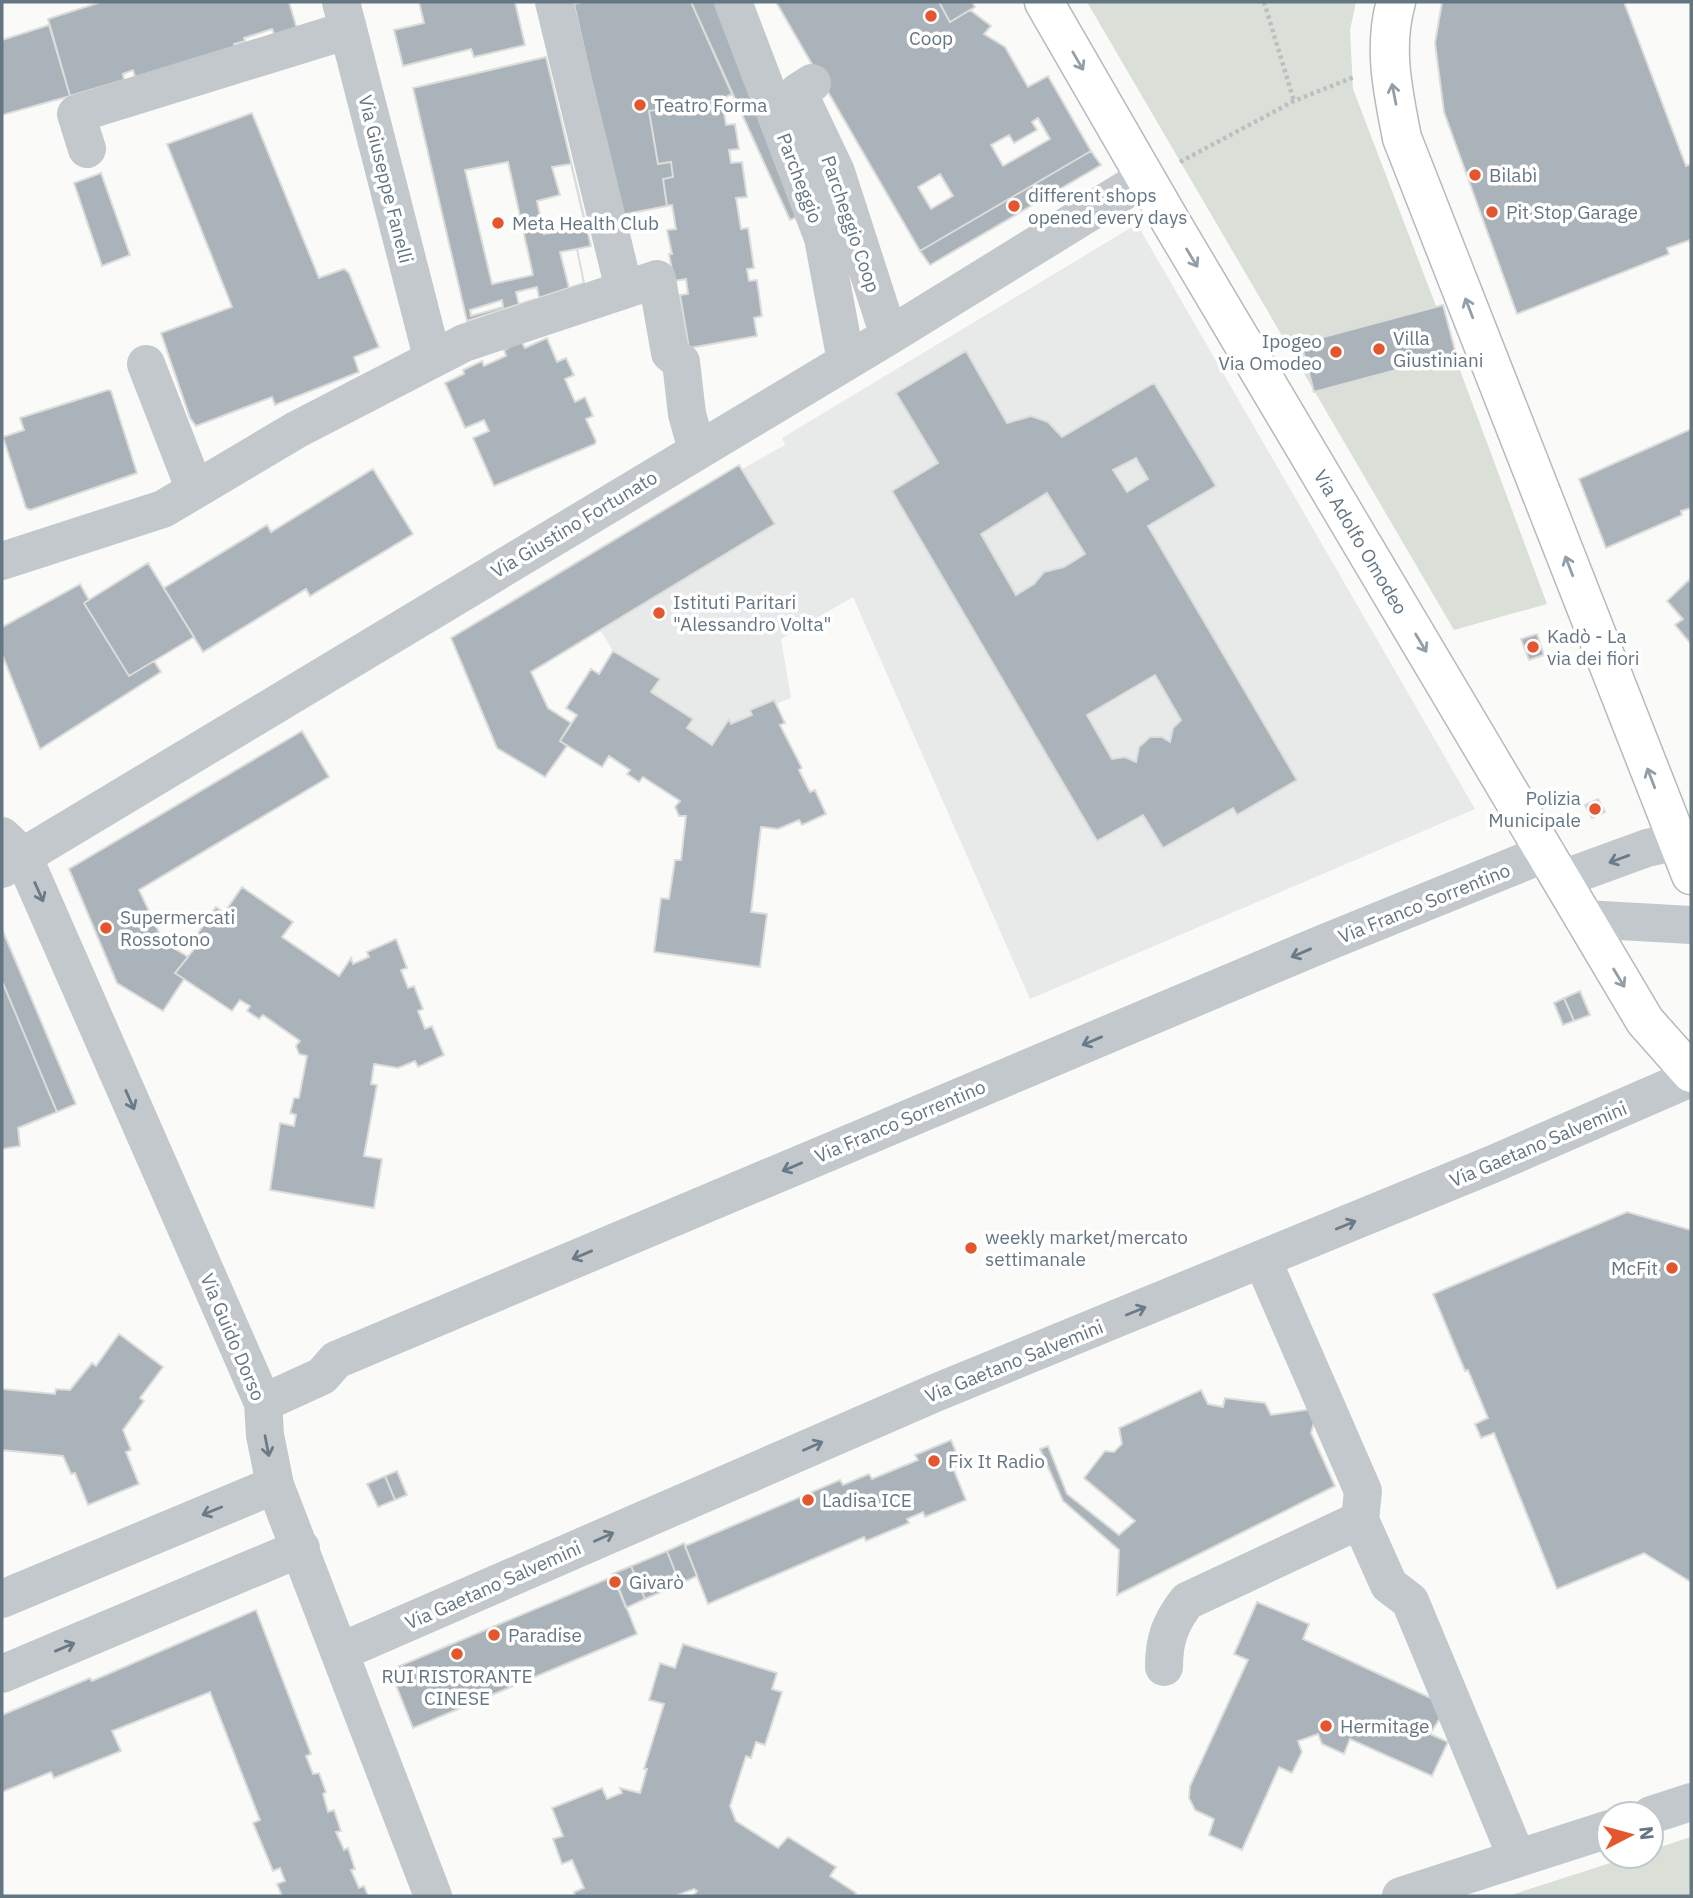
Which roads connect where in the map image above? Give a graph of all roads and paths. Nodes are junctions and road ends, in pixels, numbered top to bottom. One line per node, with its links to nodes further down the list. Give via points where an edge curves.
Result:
1 (554, 2): 12 (street)
2 (733, 2): 15 (street, Parcheggio, via 823,238)
3 (1044, 2): 11 (main road, Via Adolfo Omodeo, one-way to 11)
4 (1264, 2): 9 (path)
5 (1395, 2): 20 (main road, one-way to 5, via 1402,138 1390,75 1390,23)
6 (344, 16): 10 (street, via 76,114); 14 (street, Via Giuseppe Fanelli)
7 (1356, 76): 9 (path)
8 (812, 83): 13 (street, Parcheggio Coop, via 798,92 836,172)
9 (1294, 101): 11 (path)
10 (88, 149)
11 (1161, 171): 13 (street, Via Giustino Fortunato); 22 (main road, Via Adolfo Omodeo, one-way to 22)
12 (641, 284): 14 (street, via 464,342); 17 (street, via 670,353 681,362)
13 (889, 336): 15 (street, Via Giustino Fortunato)
14 (432, 357): 18 (street)
15 (846, 361): 17 (street, Via Giustino Fortunato)
16 (146, 364): 18 (street)
17 (697, 450): 21 (street, Via Giustino Fortunato)
18 (195, 490): 19 (street, via 163,509)
19 (2, 562)
20 (1686, 851): 22 (street, Via Franco Sorrentino, one-way to 22, via 1647,848)
21 (9, 854): 27 (street, Via Guido Dorso, one-way to 27)
22 (1554, 866): 23 (main road, Via Adolfo Omodeo); 27 (street, Via Franco Sorrentino, one-way to 27, via 1284,960 336,1360 322,1376)
23 (1584, 919): 24 (street); 25 (main road, Via Adolfo Omodeo, one-way to 25, via 1645,1021)
24 (1691, 925)
25 (1691, 1076): 26 (street, Via Gaetano Salvemini, one-way to 25)
26 (1262, 1259): 29 (street, via 1363,1491); 32 (street, Via Gaetano Salvemini, one-way to 26, via 935,1393)
27 (263, 1403): 28 (street, Via Guido Dorso, one-way to 28)
28 (275, 1485): 30 (street, Via Guido Dorso); 31 (street, one-way to 31)
29 (1360, 1520): 33 (street, via 1187,1601 1172,1620 1164,1645); 38 (street, via 1389,1585 1410,1601)
30 (301, 1548): 32 (street, Via Guido Dorso); 34 (street, one-way to 30)
31 (2, 1599)
32 (340, 1652): 39 (street, Via Guido Dorso)
33 (1164, 1667)
34 (2, 1674)
35 (1691, 1802): 36 (street)
36 (1665, 1810)
37 (1595, 1833): 38 (street)
38 (1517, 1858): 40 (street)
39 (433, 1896)
40 (1401, 1896)

